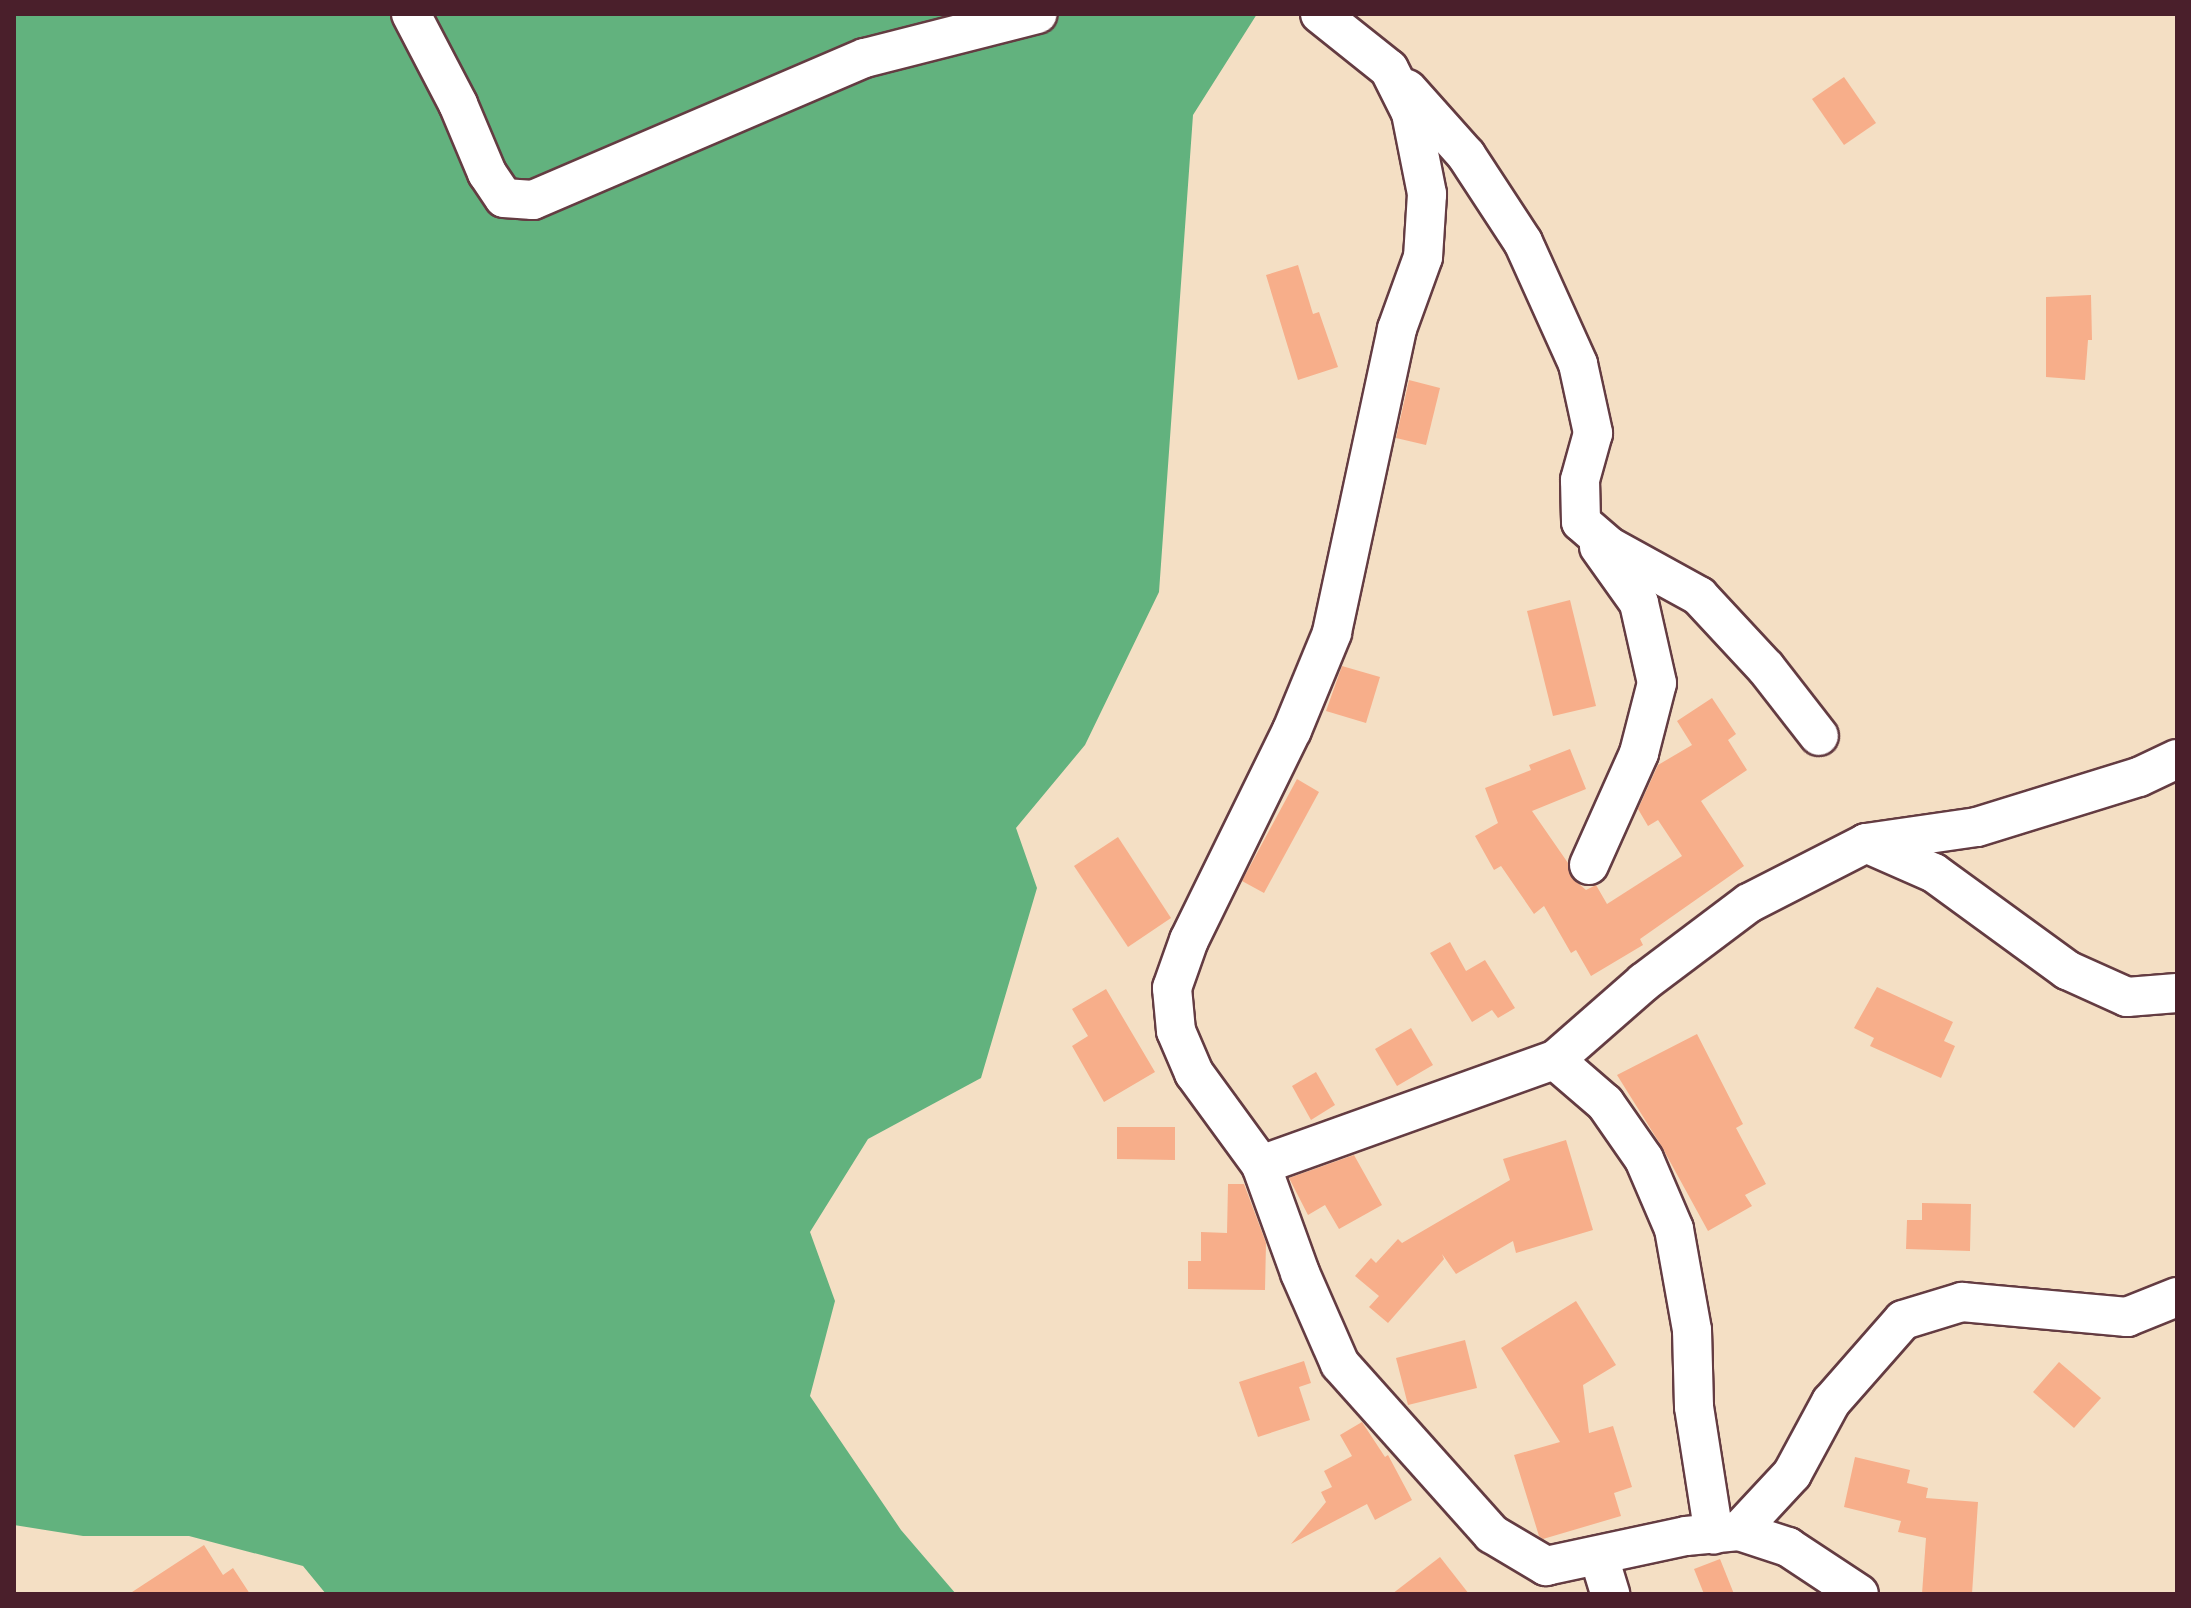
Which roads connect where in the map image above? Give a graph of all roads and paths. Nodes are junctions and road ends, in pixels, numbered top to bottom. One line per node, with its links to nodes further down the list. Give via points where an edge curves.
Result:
1 (411, 14): 2 (street, via 487,173 504,198 533,200 865,58)
2 (1037, 14)
3 (1320, 14): 4 (street)
4 (1389, 69): 5 (street, via 1466,155 1523,242 1578,364 1593,433 1580,480); 12 (street, via 1411,113 1427,194 1423,257 1397,329 1332,633 1292,730 1189,940 1172,988 1176,1031 1194,1073)
5 (1581, 522): 6 (street, via 1610,547 1699,596 1766,668); 9 (street, via 1639,603 1657,683 1639,753)
6 (1819, 736)
7 (2177, 759): 8 (street, via 2139,777 1977,827)
8 (1866, 843): 10 (street, via 1934,873 2067,970 2127,997); 11 (street, via 1749,903 1644,982)
9 (1589, 865)
10 (2177, 993)
11 (1555, 1060): 12 (street); 14 (street, via 1605,1103 1644,1159 1674,1229 1692,1330 1694,1407)
12 (1261, 1165): 15 (street, via 1340,1364 1492,1534 1546,1566)
13 (2176, 1296): 14 (street, via 2127,1317 1962,1302 1903,1320 1831,1402 1792,1474)
14 (1726, 1532): 15 (street); 17 (street, via 1788,1547)
15 (1599, 1557): 16 (street)
16 (1610, 1594)
17 (1859, 1594)

